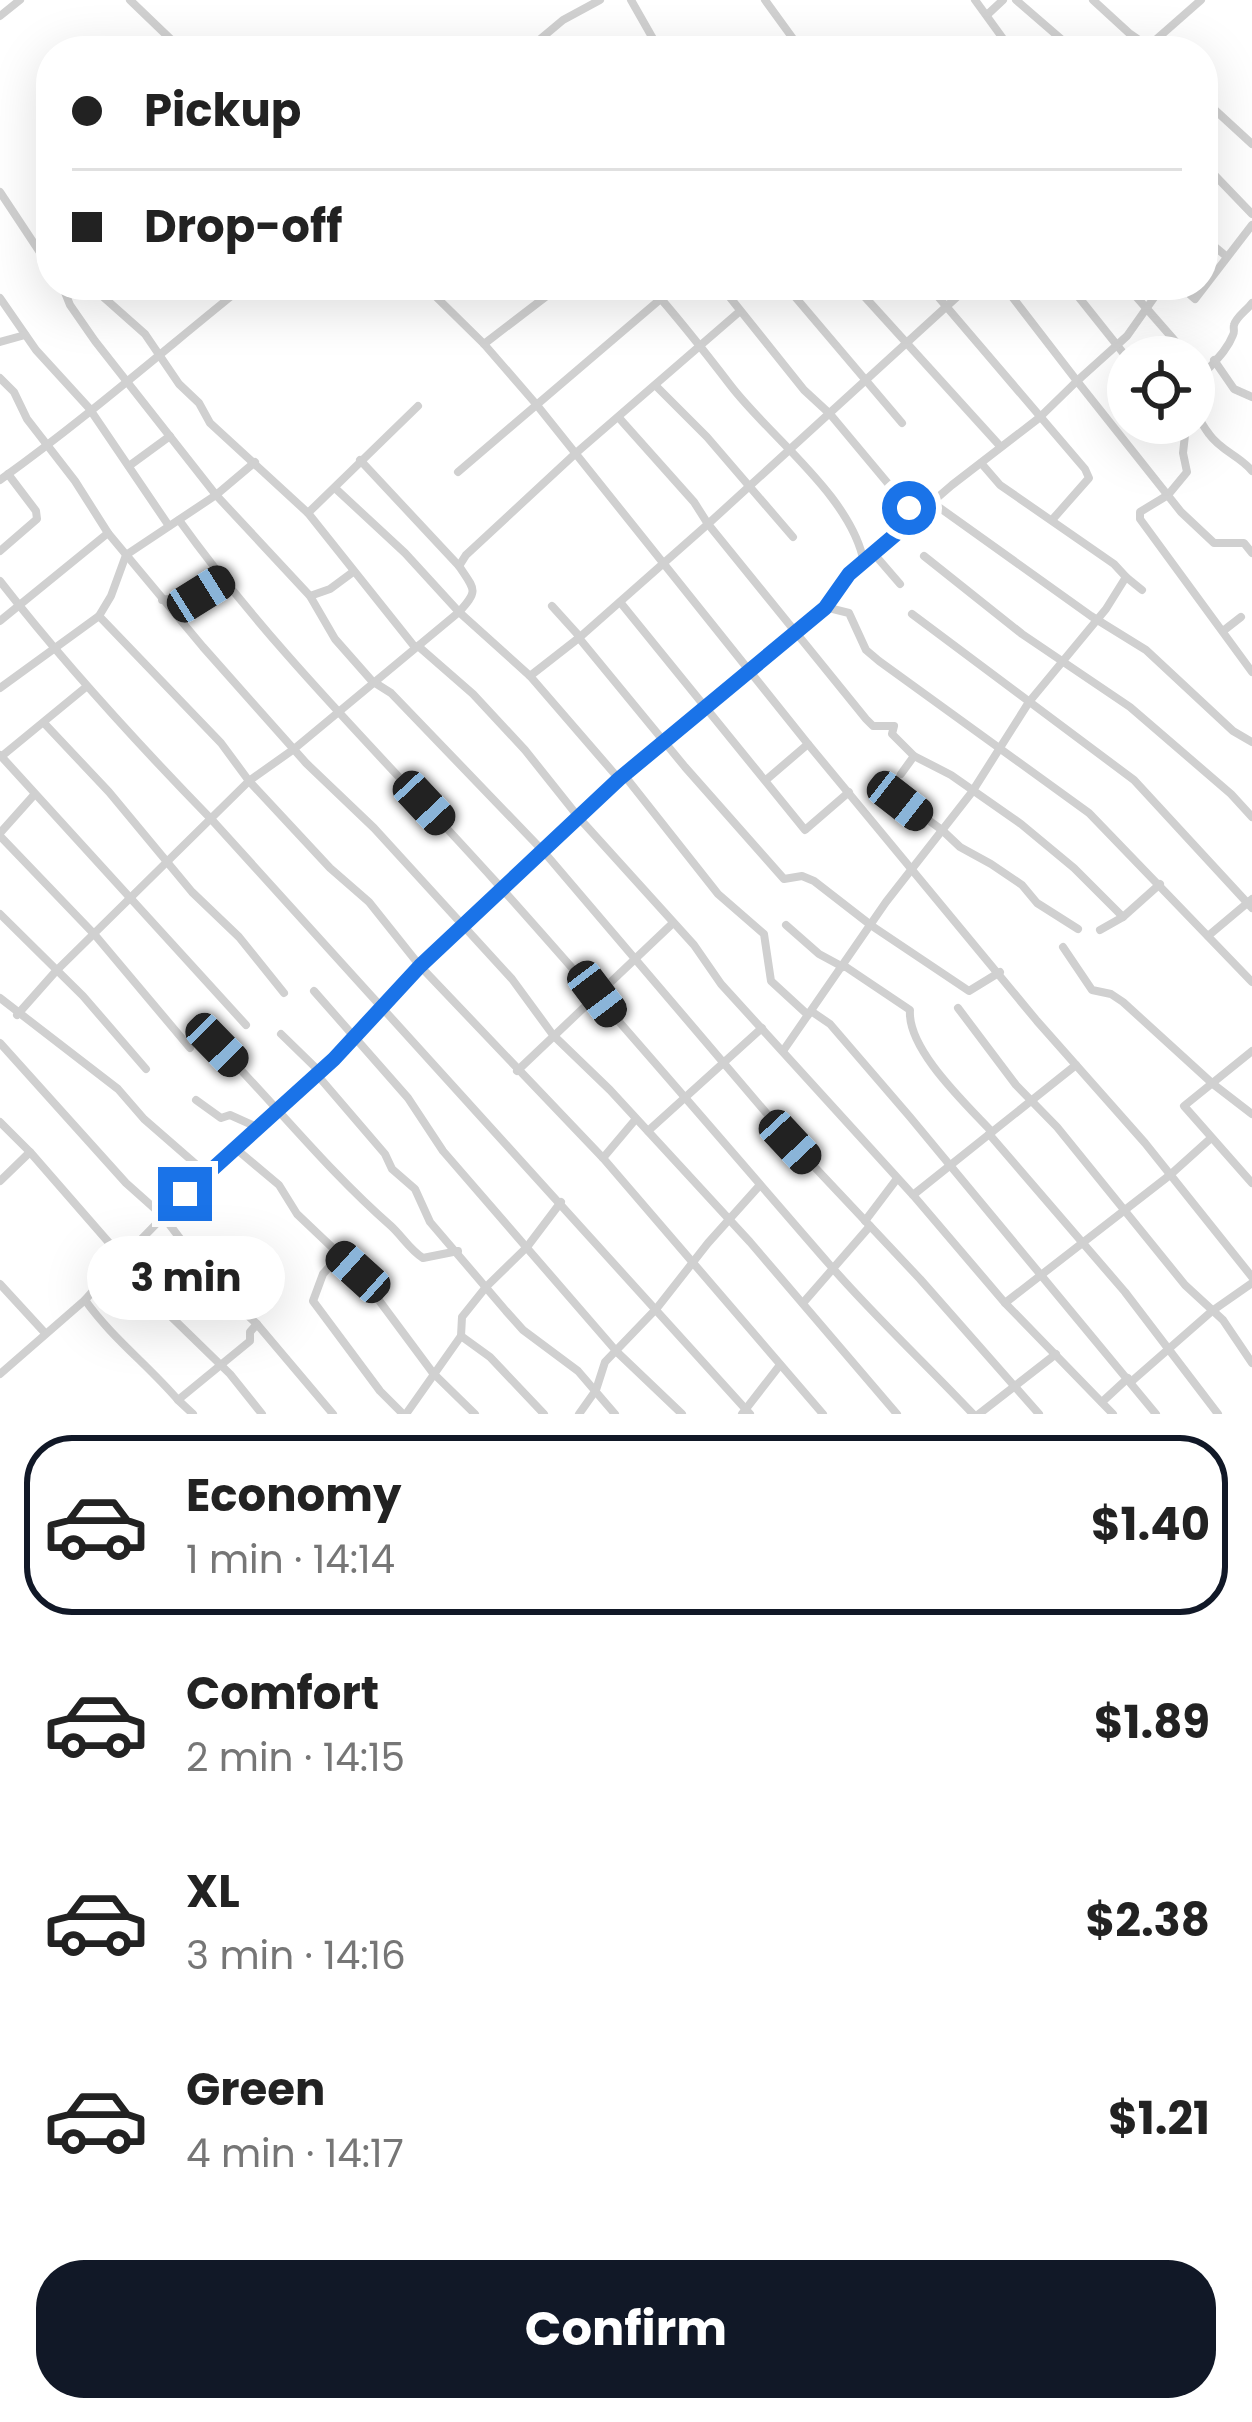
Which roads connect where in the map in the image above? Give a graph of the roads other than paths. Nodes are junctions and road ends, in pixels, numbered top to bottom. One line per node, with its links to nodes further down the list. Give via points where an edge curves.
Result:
1 (20, 0): 14 (street)
2 (130, 0): 15 (street)
3 (572, 0): 12 (street)
4 (600, 0): 12 (street)
5 (631, 0): 17 (street)
6 (765, 0): 18 (street)
7 (975, 0): 13 (street)
8 (1003, 0): 13 (street)
9 (1016, 0): 20 (street)
10 (1093, 0): 21 (street)
11 (1201, 0): 22 (street)
12 (578, 11): 16 (street)
13 (988, 14): 19 (street)
14 (0, 16)
15 (167, 36)
16 (546, 36)
17 (651, 36)
18 (791, 36)
19 (1002, 36)
20 (1058, 36)
21 (1133, 36)
22 (1163, 36)
23 (1218, 113): 24 (street)
24 (1252, 144)
25 (1218, 179): 27 (street)
26 (0, 192): 29 (street)
27 (1252, 214)
28 (1252, 225): 31 (street)
29 (36, 246)
30 (1218, 249): 31 (street)
31 (1226, 256): 32 (street)
32 (1218, 267)
33 (0, 298): 54 (street)
34 (69, 300): 69 (street)
35 (109, 300): 63 (street)
36 (226, 300): 63 (street)
37 (439, 300): 60 (street)
38 (542, 300): 60 (street)
39 (659, 300): 72 (street)
40 (662, 300): 61 (street)
41 (731, 300): 53 (street)
42 (798, 300): 67 (street)
43 (867, 300): 59 (street)
44 (941, 300): 51 (street)
45 (953, 300): 51 (street)
46 (1015, 300): 68 (street)
47 (1081, 300): 55 (street)
48 (1137, 300): 52 (street)
49 (1151, 300): 52 (street)
50 (1252, 303): 64 (street)
51 (946, 306): 59 (street); 77 (street)
52 (1144, 309): 56 (street); 57 (street)
53 (739, 312): 61 (street); 75 (street)
54 (25, 335): 58 (street); 74 (street)
55 (1109, 336)
56 (1124, 336)
57 (1169, 336)
58 (0, 342)
59 (905, 342): 67 (street); 83 (street)
60 (484, 344): 72 (street)
61 (697, 346): 70 (street); 84 (street)
62 (1107, 355): 68 (street)
63 (160, 357): 69 (street); 87 (street, via 210,423)
64 (1215, 359)
65 (1215, 361): 71 (street, via 1234,389)
66 (0, 379): 82 (street)
67 (868, 380): 75 (street); 78 (street)
68 (1077, 381): 77 (street); 96 (street)
69 (131, 382): 74 (street); 79 (street)
70 (656, 386): 76 (street); 93 (street)
71 (1252, 396)
72 (536, 404): 85 (street); 91 (street)
73 (418, 406): 86 (street)
74 (89, 409): 82 (street); 89 (street)
75 (830, 415): 84 (street); 99 (street)
76 (620, 418): 85 (street); 102 (street)
77 (1040, 418): 83 (street); 100 (street, via 1089,478)
78 (902, 423)
79 (170, 436): 89 (street); 95 (street)
80 (1215, 438): 90 (street)
81 (1184, 444): 96 (street, via 1187,472)
82 (47, 445): 92 (street); 103 (street)
83 (1000, 446): 88 (street)
84 (790, 452): 93 (street); 111 (street, via 853,530)
85 (575, 453): 110 (street); 112 (street)
86 (360, 460): 94 (street); 112 (street)
87 (255, 463): 95 (street); 98 (street)
88 (981, 463): 97 (street); 100 (street)
89 (129, 466): 101 (street)
90 (1252, 471)
91 (458, 472)
92 (4, 477): 105 (street, via 37,519)
93 (749, 487): 102 (street); 104 (street)
94 (336, 489): 98 (street); 125 (street)
95 (216, 495): 101 (street); 119 (street)
96 (1168, 495): 106 (street, via 1214,543 1244,542); 131 (street, via 1140,520)
97 (933, 503): 99 (street); 129 (street)
98 (308, 514): 113 (street)
99 (916, 517): 108 (street)
100 (1052, 520): 114 (street)
101 (174, 523): 107 (street); 116 (street)
102 (708, 524): 110 (street); 132 (street)
103 (108, 532): 107 (street); 122 (street)
104 (793, 537)
105 (0, 551)
106 (1252, 553)
107 (126, 555): 120 (street); 127 (street)
108 (875, 555): 111 (street); 117 (street)
109 (925, 556): 136 (street)
110 (663, 562): 121 (street); 137 (street)
111 (863, 563): 124 (street)
112 (459, 566): 125 (street, via 475,590)
113 (353, 572): 119 (street); 134 (street)
114 (1126, 577): 118 (street); 129 (street)
115 (0, 581): 122 (street)
116 (222, 581): 120 (street, via 201,594); 145 (street)
117 (900, 584)
118 (1142, 590)
119 (310, 596): 140 (street)
120 (162, 600): 150 (street)
121 (620, 602): 133 (street); 144 (street)
122 (19, 605): 130 (street); 135 (street)
123 (552, 606): 133 (street)
124 (825, 608): 132 (street); 151 (street, via 849,613 866,650)
125 (459, 612): 134 (street); 139 (street)
126 (911, 614): 143 (street)
127 (99, 616): 135 (street); 157 (street)
128 (1241, 617): 131 (street)
129 (1097, 620): 136 (street); 148 (street, via 1146,650)
130 (0, 621)
131 (1223, 631): 138 (street)
132 (797, 633): 137 (street); 153 (street, via 866,719 894,726 892,734)
133 (579, 637): 139 (street); 147 (street)
134 (416, 646): 140 (street); 163 (street, via 489,710)
135 (50, 647): 141 (street); 142 (street)
136 (1062, 663): 143 (street); 162 (street, via 1130,707)
137 (750, 671): 144 (street); 149 (street)
138 (1252, 672)
139 (530, 676): 155 (street)
140 (372, 681): 145 (street); 167 (street)
141 (86, 687): 146 (street); 164 (street)
142 (0, 688)
143 (1029, 703): 151 (street); 173 (street, via 1134,780)
144 (707, 706): 147 (street); 156 (street)
145 (338, 713): 150 (street); 171 (street)
146 (44, 723): 152 (street); 168 (street)
147 (664, 742): 155 (street); 178 (street, via 775,872 814,881)
148 (1252, 742)
149 (808, 743): 156 (street); 159 (street)
150 (294, 749): 157 (street); 179 (street)
151 (1000, 749): 160 (street); 170 (street, via 1088,813)
152 (1, 755): 161 (street)
153 (914, 756): 154 (street); 160 (street)
154 (901, 775)
155 (621, 777): 163 (street); 197 (street, via 718,894 764,934 771,981)
156 (766, 780): 159 (street, via 805,830)
157 (249, 781): 164 (street); 186 (street)
158 (876, 782): 165 (street)
159 (849, 792): 169 (street)
160 (971, 792): 165 (street); 175 (street, via 1021,824)
161 (34, 795): 166 (street); 172 (street)
162 (1252, 818)
163 (580, 819): 167 (street); 176 (street)
164 (212, 820): 168 (street); 195 (street)
165 (942, 830): 169 (street); 180 (street)
166 (0, 834): 182 (street)
167 (544, 852): 171 (street); 185 (street)
168 (168, 861): 172 (street); 192 (street)
169 (915, 870): 178 (street); 189 (street)
170 (1160, 884): 175 (street); 183 (street)
171 (504, 890): 179 (street); 193 (street)
172 (128, 899): 182 (street); 199 (street)
173 (1250, 903): 183 (street)
174 (0, 914): 188 (street)
175 (1123, 917): 181 (street)
176 (673, 922): 185 (street); 200 (street)
177 (785, 925): 187 (street)
178 (872, 926): 187 (street); 189 (street, via 969,992)
179 (465, 927): 186 (street); 202 (street)
180 (1078, 929)
181 (1100, 930)
182 (95, 934): 188 (street); 206 (street)
183 (1208, 936): 190 (street)
184 (1063, 947): 214 (street, via 1092,991 1123,1002)
185 (635, 960): 193 (street); 209 (street)
186 (420, 966): 195 (street); 213 (street)
187 (843, 966): 197 (street); 224 (street, via 910,1010 919,1046)
188 (56, 971): 198 (street); 211 (street)
189 (1000, 972): 210 (street)
190 (1252, 982)
191 (314, 991): 203 (street)
192 (284, 993)
193 (597, 994): 202 (street); 215 (street)
194 (0, 998): 198 (street)
195 (381, 1005): 203 (street); 237 (street)
196 (958, 1008): 217 (street)
197 (810, 1013): 207 (street); 229 (street, via 830,1024)
198 (17, 1015): 230 (street, via 118,1089)
199 (246, 1025)
200 (762, 1028): 207 (street); 209 (street)
201 (281, 1034): 212 (street)
202 (553, 1035): 213 (street); 220 (street)
203 (356, 1039): 212 (street); 243 (street)
204 (0, 1043): 239 (street)
205 (217, 1045): 218 (street)
206 (190, 1048)
207 (783, 1051): 232 (street)
208 (1252, 1051): 214 (street)
209 (724, 1062): 215 (street); 241 (street)
210 (1076, 1064): 217 (street); 231 (street)
211 (146, 1069)
212 (318, 1070): 218 (street); 244 (street)
213 (517, 1071): 228 (street)
214 (1213, 1084): 219 (street); 225 (street, via 1184,1103)
215 (685, 1098): 223 (street); 235 (street)
216 (196, 1100): 222 (street, via 220,1118)
217 (1031, 1101): 224 (street); 238 (street)
218 (279, 1108): 222 (street); 244 (street, via 413,1252 423,1258)
219 (1252, 1114)
220 (635, 1120): 223 (street); 228 (street)
221 (0, 1122): 227 (street)
222 (256, 1127): 226 (street)
223 (648, 1131): 240 (street)
224 (991, 1133): 229 (street); 242 (street)
225 (1210, 1139): 231 (street); 234 (street)
226 (236, 1148): 230 (street); 245 (street)
227 (30, 1152): 233 (street); 247 (street, via 111,1245)
228 (603, 1158): 246 (street)
229 (947, 1165): 236 (street); 249 (street)
230 (206, 1173): 239 (street)
231 (1170, 1175): 238 (street); 250 (street)
232 (896, 1180): 236 (street); 241 (street)
233 (0, 1181)
234 (1252, 1183)
235 (760, 1185): 240 (street); 248 (street)
236 (913, 1195): 255 (street)
237 (560, 1202): 243 (street); 256 (street)
238 (1125, 1210): 242 (street); 257 (street)
239 (163, 1216): 247 (street); 258 (street)
240 (728, 1219): 246 (street); 254 (street)
241 (867, 1223): 248 (street); 272 (street)
242 (1080, 1243): 249 (street); 261 (street)
243 (527, 1247): 252 (street); 262 (street)
244 (458, 1251): 252 (street)
245 (340, 1255): 269 (street); 280 (street, via 313,1301)
246 (693, 1261): 256 (street); 266 (street)
247 (117, 1264): 253 (street); 267 (street)
248 (832, 1267): 254 (street); 288 (street)
249 (1039, 1275): 255 (street); 271 (street)
250 (1252, 1280): 257 (street)
251 (0, 1283): 259 (street)
252 (486, 1287): 260 (street, via 462,1317); 273 (street, via 523,1330)
253 (85, 1300): 259 (street); 274 (street)
254 (802, 1303): 287 (street)
255 (1005, 1303): 263 (street)
256 (657, 1308): 262 (street); 276 (street)
257 (1212, 1311): 261 (street); 265 (street)
258 (257, 1324): 267 (street, via 250,1341); 279 (street)
259 (45, 1334): 268 (street)
260 (461, 1336): 269 (street); 282 (street)
261 (1169, 1349): 271 (street); 292 (street)
262 (617, 1352): 273 (street, via 600,1368); 285 (street)
263 (1056, 1354): 272 (street); 275 (street)
264 (0, 1359): 268 (street)
265 (1252, 1363)
266 (780, 1364): 276 (street); 286 (street)
267 (218, 1365): 274 (street); 278 (street)
268 (9, 1366): 270 (street)
269 (433, 1372): 280 (street); 281 (street)
270 (0, 1374)
271 (1130, 1380): 275 (street); 291 (street)
272 (1012, 1384): 288 (street); 289 (street)
273 (596, 1390): 283 (street); 284 (street)
274 (178, 1400): 277 (street)
275 (1102, 1402): 290 (street)
276 (746, 1412)
277 (194, 1414)
278 (262, 1414)
279 (333, 1414)
280 (405, 1414)
281 (475, 1414)
282 (544, 1414)
283 (579, 1414)
284 (615, 1414)
285 (682, 1414)
286 (823, 1414)
287 (897, 1414)
288 (976, 1414)
289 (1039, 1414)
290 (1113, 1414)
291 (1156, 1414)
292 (1218, 1414)

